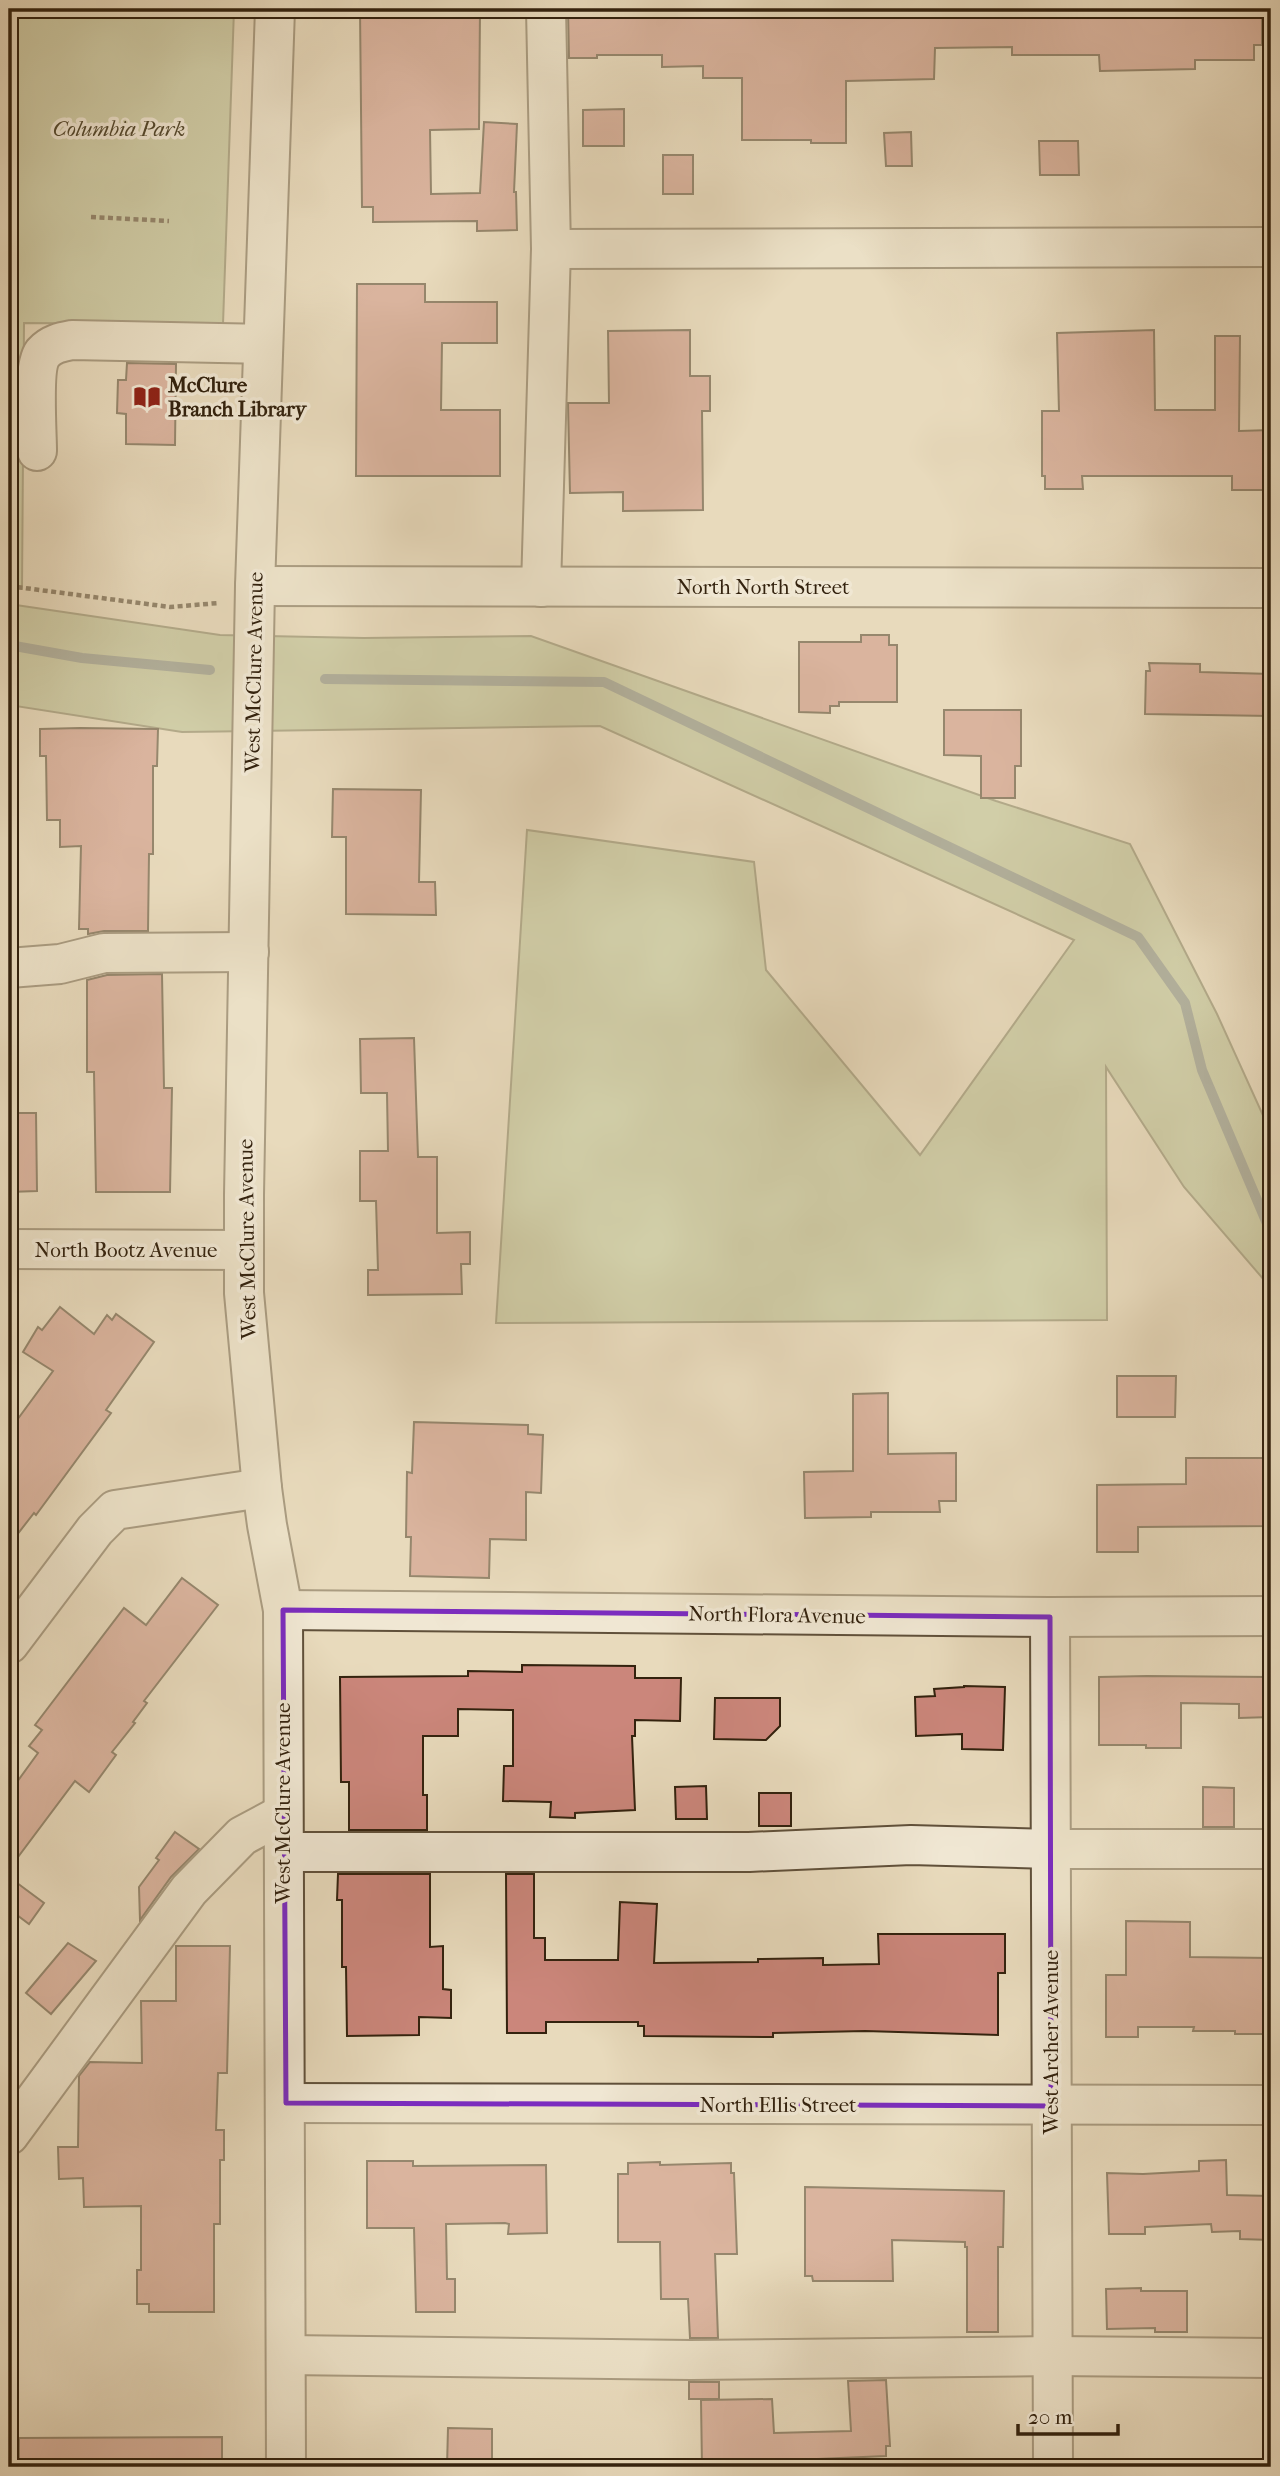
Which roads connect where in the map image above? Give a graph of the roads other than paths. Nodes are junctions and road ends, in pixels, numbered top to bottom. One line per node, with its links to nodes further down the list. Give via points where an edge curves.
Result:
1 (275, 9): 5 (street, West McClure Avenue)
2 (546, 9): 4 (street)
3 (1271, 247): 4 (street)
4 (551, 249): 8 (street)
5 (263, 344): 6 (street, via 57,343 41,354 36,374); 7 (street, West McClure Avenue)
6 (37, 451)
7 (255, 586): 8 (street, North North Street); 10 (street, West McClure Avenue)
8 (541, 587): 9 (street, North North Street)
9 (1271, 588)
10 (249, 952): 11 (street, via 104,953 61,964); 13 (street, West McClure Avenue)
11 (9, 968)
12 (9, 1250): 13 (street, North Bootz Avenue)
13 (244, 1250): 14 (street, West McClure Avenue)
14 (262, 1488): 15 (street, West McClure Avenue); 18 (street, via 115,1510)
15 (283, 1610): 17 (street, North Flora Avenue); 19 (street, West McClure Avenue)
16 (1271, 1616): 17 (street, North Flora Avenue)
17 (1050, 1617): 20 (street, West Archer Avenue)
18 (9, 1644)
19 (283, 1814): 22 (street, West McClure Avenue); 26 (street, via 242,1836 189,1890)
20 (1050, 1849): 21 (street); 22 (street, via 911,1845 749,1852); 25 (street, West Archer Avenue)
21 (1271, 1849)
22 (284, 1852): 23 (street, West McClure Avenue)
23 (286, 2103): 25 (street, North Ellis Street); 27 (street, West McClure Avenue)
24 (1271, 2105): 25 (street, North Ellis Street)
25 (1051, 2106): 28 (street, West Archer Avenue)
26 (9, 2135)
27 (286, 2355): 28 (street, via 691,2360); 30 (street, West McClure Avenue)
28 (1052, 2356): 29 (street); 31 (street, West Archer Avenue)
29 (1271, 2358)
30 (286, 2467)
31 (1053, 2467)

